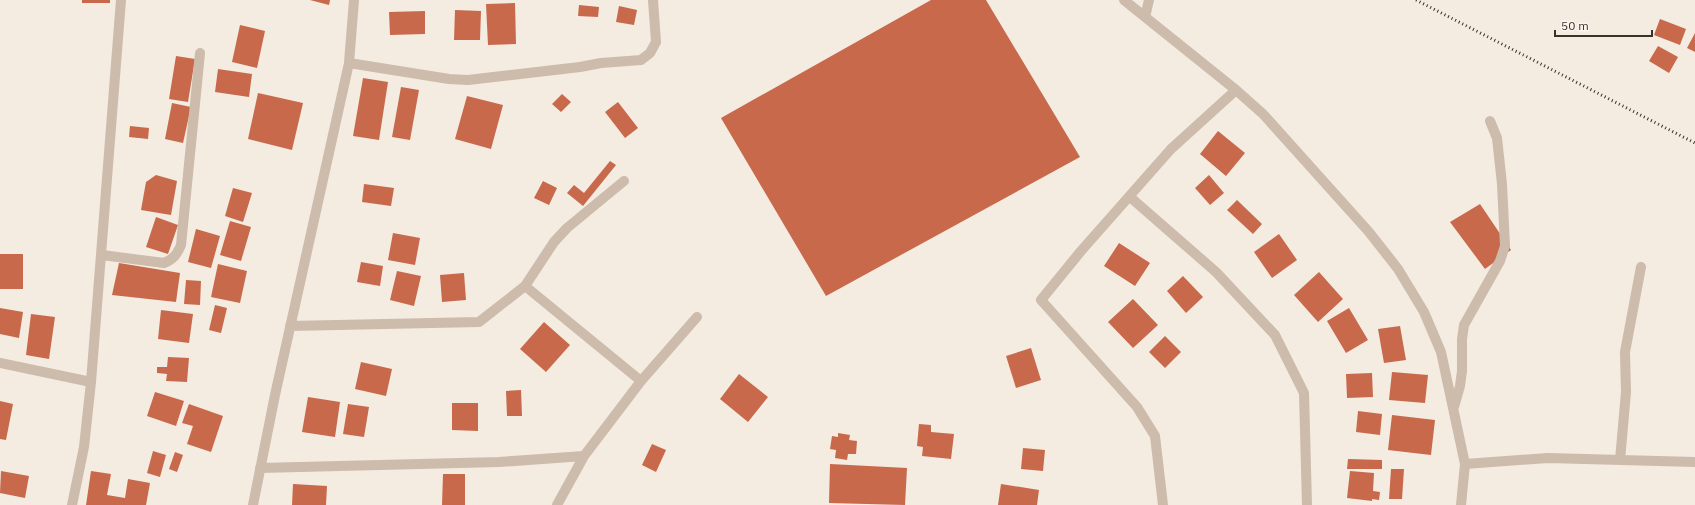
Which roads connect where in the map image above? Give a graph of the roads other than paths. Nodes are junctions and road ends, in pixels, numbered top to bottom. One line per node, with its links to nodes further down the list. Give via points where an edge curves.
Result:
1 (121, 0): 13 (street)
2 (354, 0): 8 (street)
3 (653, 0): 8 (street, via 656,42 650,53 641,60 468,80)
4 (1124, 0): 6 (street)
5 (1149, 0): 6 (street)
6 (1145, 17): 9 (street)
7 (200, 53): 13 (street, via 177,255 164,263)
8 (349, 63): 17 (street)
9 (1236, 90): 12 (street, via 1171,149); 21 (street, via 1268,120 1369,232 1398,269 1424,312 1441,352)
10 (1490, 121): 21 (street, via 1497,138 1505,246 1500,262 1464,325 1462,371)
11 (624, 181): 15 (street, via 567,228 554,242)
12 (1130, 197): 30 (street, via 1041,300 1148,423 1155,436); 31 (street, via 1216,272 1275,335 1304,393)
13 (102, 255): 20 (street)
14 (1641, 267): 23 (street, via 1625,352 1626,392)
15 (525, 286): 17 (street, via 479,322); 19 (street)
16 (698, 317): 19 (street)
17 (290, 326): 26 (street)
18 (0, 363): 20 (street)
19 (641, 381): 22 (street)
20 (91, 382): 27 (street, via 84,447)
21 (1453, 408): 25 (street)
22 (584, 456): 26 (street, via 499,462); 29 (street)
23 (1620, 460): 24 (street); 25 (street, via 1548,458)
24 (1695, 462)
25 (1465, 464): 32 (street)
26 (260, 468): 28 (street)
27 (72, 505)
28 (253, 505)
29 (557, 505)
30 (1163, 505)
31 (1307, 505)
32 (1461, 505)

